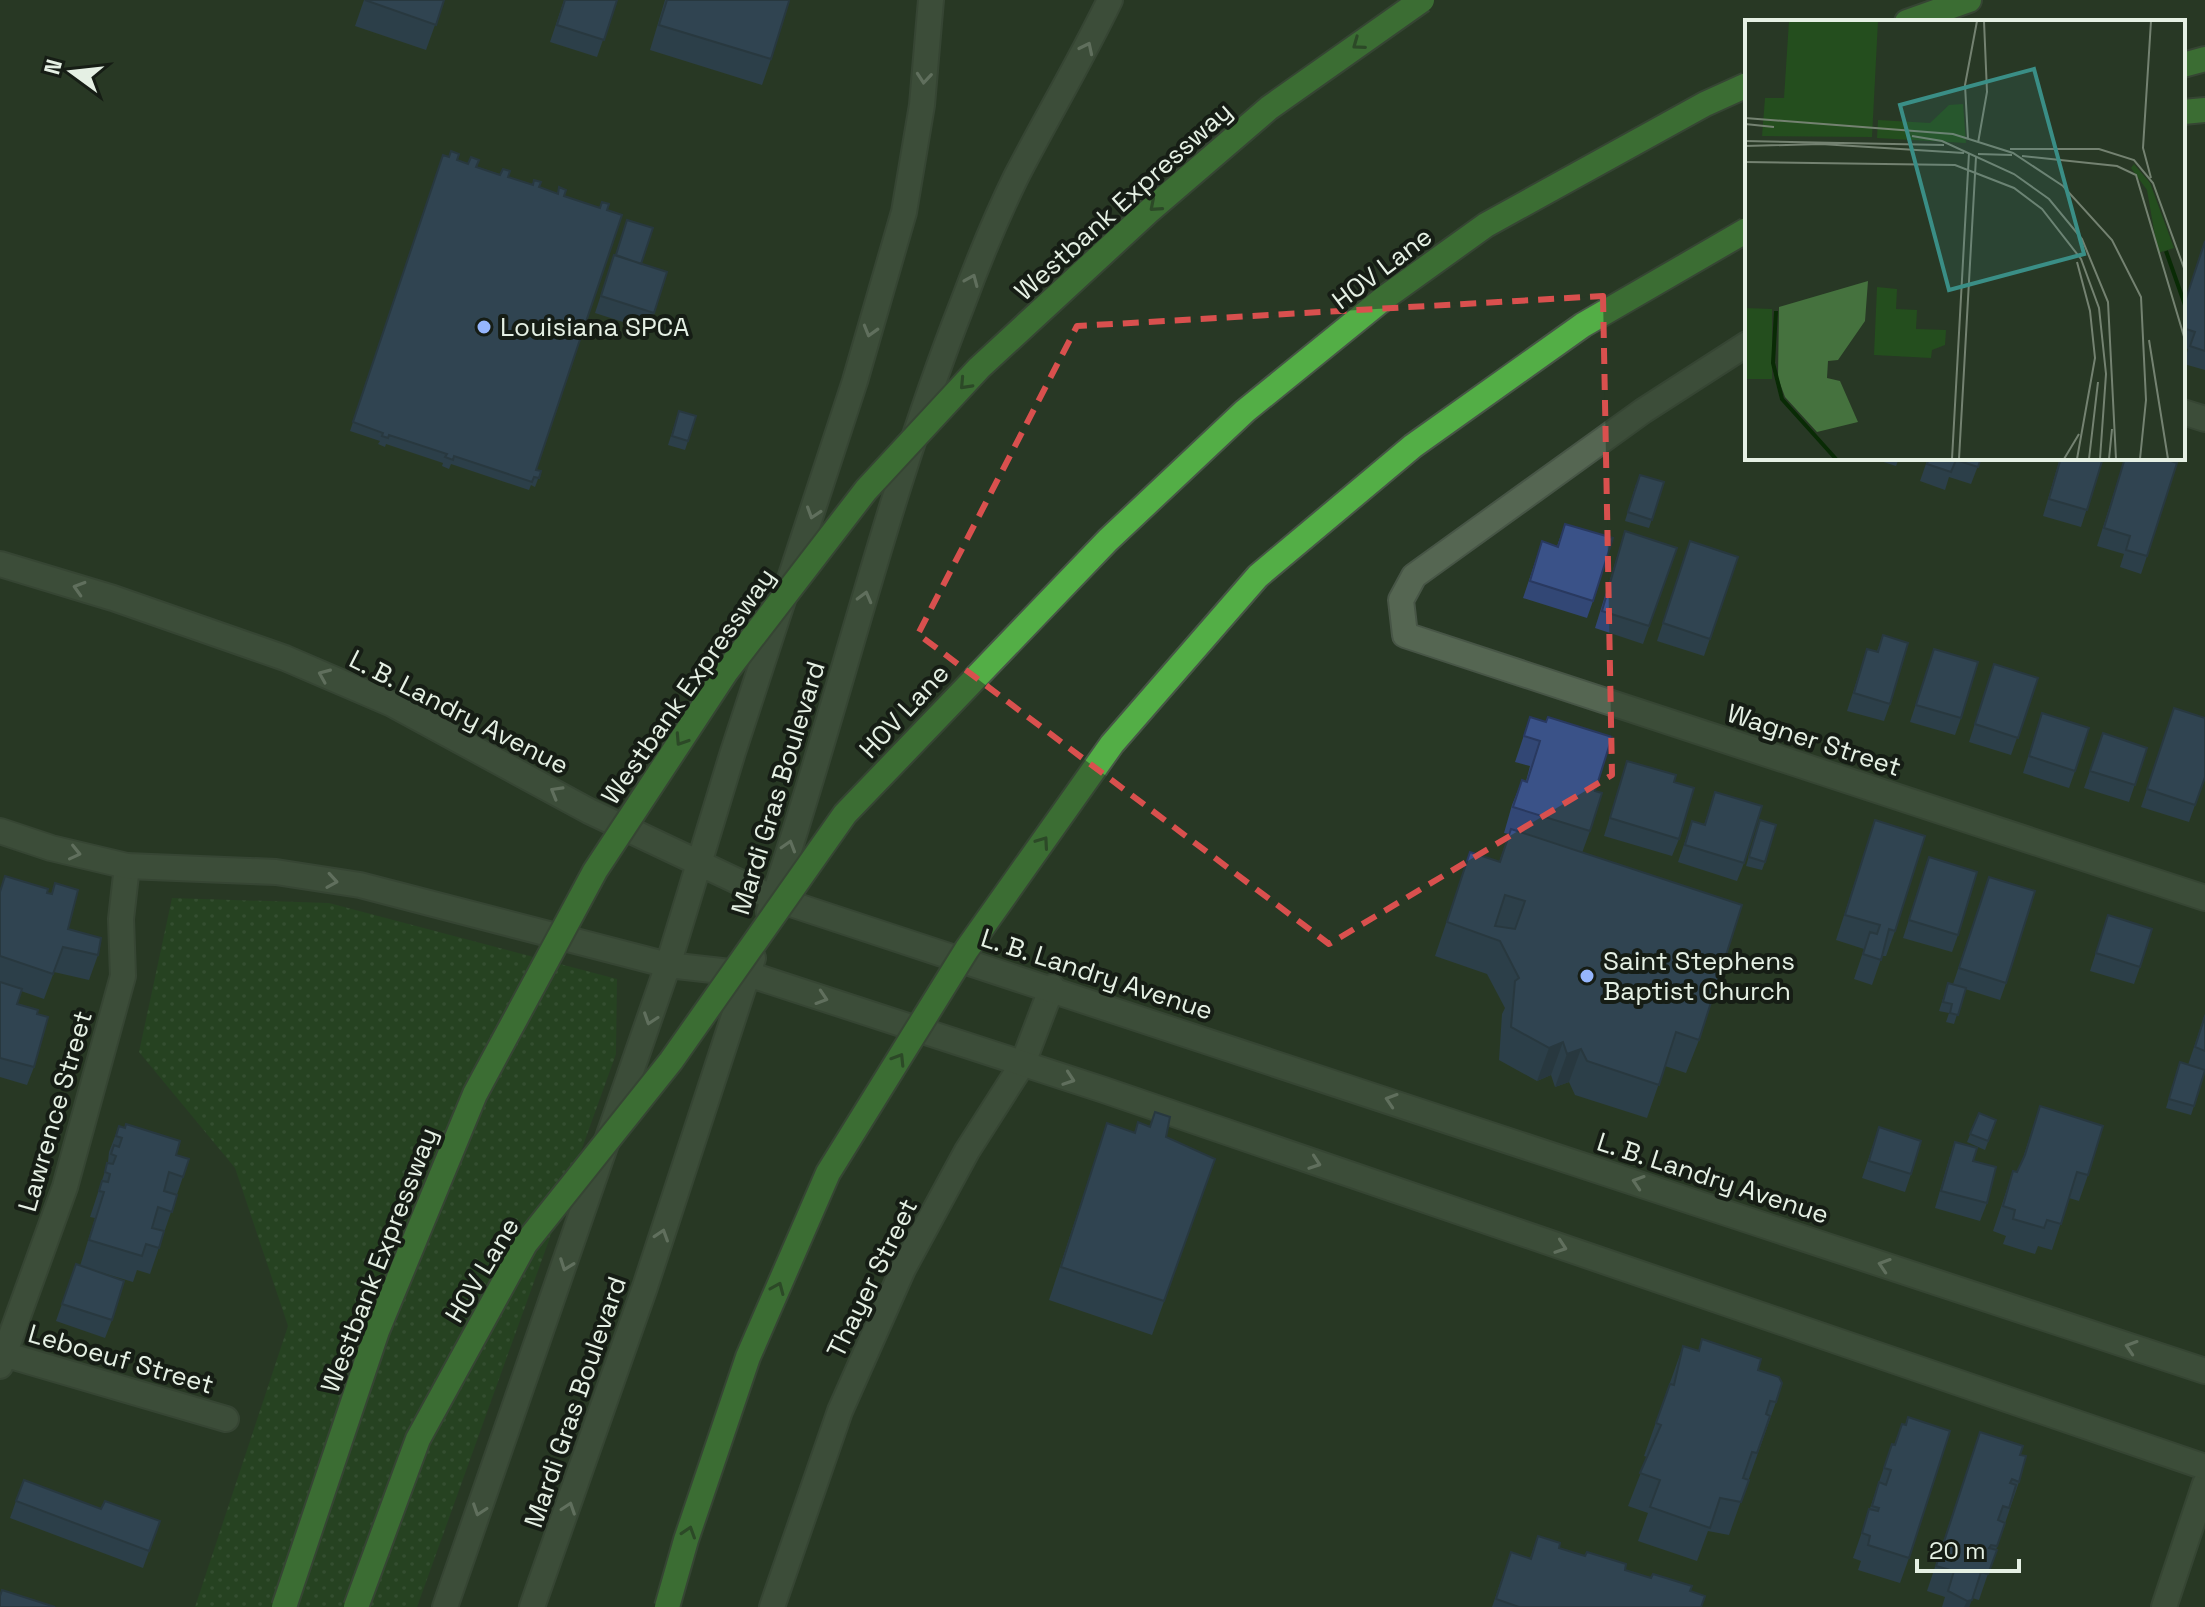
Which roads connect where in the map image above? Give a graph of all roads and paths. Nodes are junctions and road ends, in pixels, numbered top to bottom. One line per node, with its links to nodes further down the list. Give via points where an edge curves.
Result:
1 (931, 0): 17 (street, Mardi Gras Boulevard, one-way to 17, via 922,105 904,212)
2 (1110, 0): 19 (street, Mardi Gras Boulevard, one-way to 2, via 885,525 961,306 1016,178)
3 (1422, 0): 30 (highway, Westbank Expressway, one-way to 30, bridge, via 1269,108 979,368 866,490 726,672 595,871 475,1094 377,1331)
4 (1969, 0): 5 (highway)
5 (1913, 20)
6 (2205, 59): 7 (highway)
7 (2185, 64)
8 (1745, 86): 31 (highway, HOV Lane, bridge, via 1486,225 1268,392 1108,540 845,814 671,1061 525,1244 418,1439)
9 (2205, 110): 10 (highway)
10 (2185, 112)
11 (1745, 231): 34 (highway, one-way to 11, bridge, via 748,1357 828,1173 967,949 1112,744 1258,576 1413,446 1583,325)
12 (1745, 345): 20 (street, Wagner Street, via 1643,411 1414,576 1401,600 1405,635)
13 (2185, 413): 14 (street)
14 (2205, 419)
15 (0, 564): 17 (street, L. B. Landry Avenue, one-way to 15, via 392,704 285,658)
16 (0, 831): 18 (street, one-way to 18)
17 (700, 865): 19 (street, L. B. Landry Avenue); 21 (street, Mardi Gras Boulevard)
18 (127, 866): 21 (street, one-way to 21, via 276,872 360,885); 25 (street, Lawrence Street, via 121,919 123,976 65,1187)
19 (773, 898): 22 (street, Mardi Gras Boulevard); 23 (street, L. B. Landry Avenue)
20 (2205, 898)
21 (668, 965): 22 (street); 32 (street, Mardi Gras Boulevard, one-way to 32)
22 (748, 974): 24 (street, one-way to 24); 33 (street, Mardi Gras Boulevard, one-way to 22)
23 (1052, 987): 24 (street, Thayer Street); 26 (street, L. B. Landry Avenue, one-way to 23)
24 (1023, 1063): 28 (street, one-way to 28); 35 (street, Thayer Street, via 967,1151 903,1269 840,1411)
25 (1, 1358): 27 (street, Leboeuf Street)
26 (2205, 1371)
27 (226, 1419)
28 (2205, 1467)
29 (2205, 1484): 36 (street)
30 (284, 1607)
31 (356, 1607)
32 (445, 1607)
33 (532, 1607)
34 (667, 1607)
35 (772, 1607)
36 (2164, 1607)

